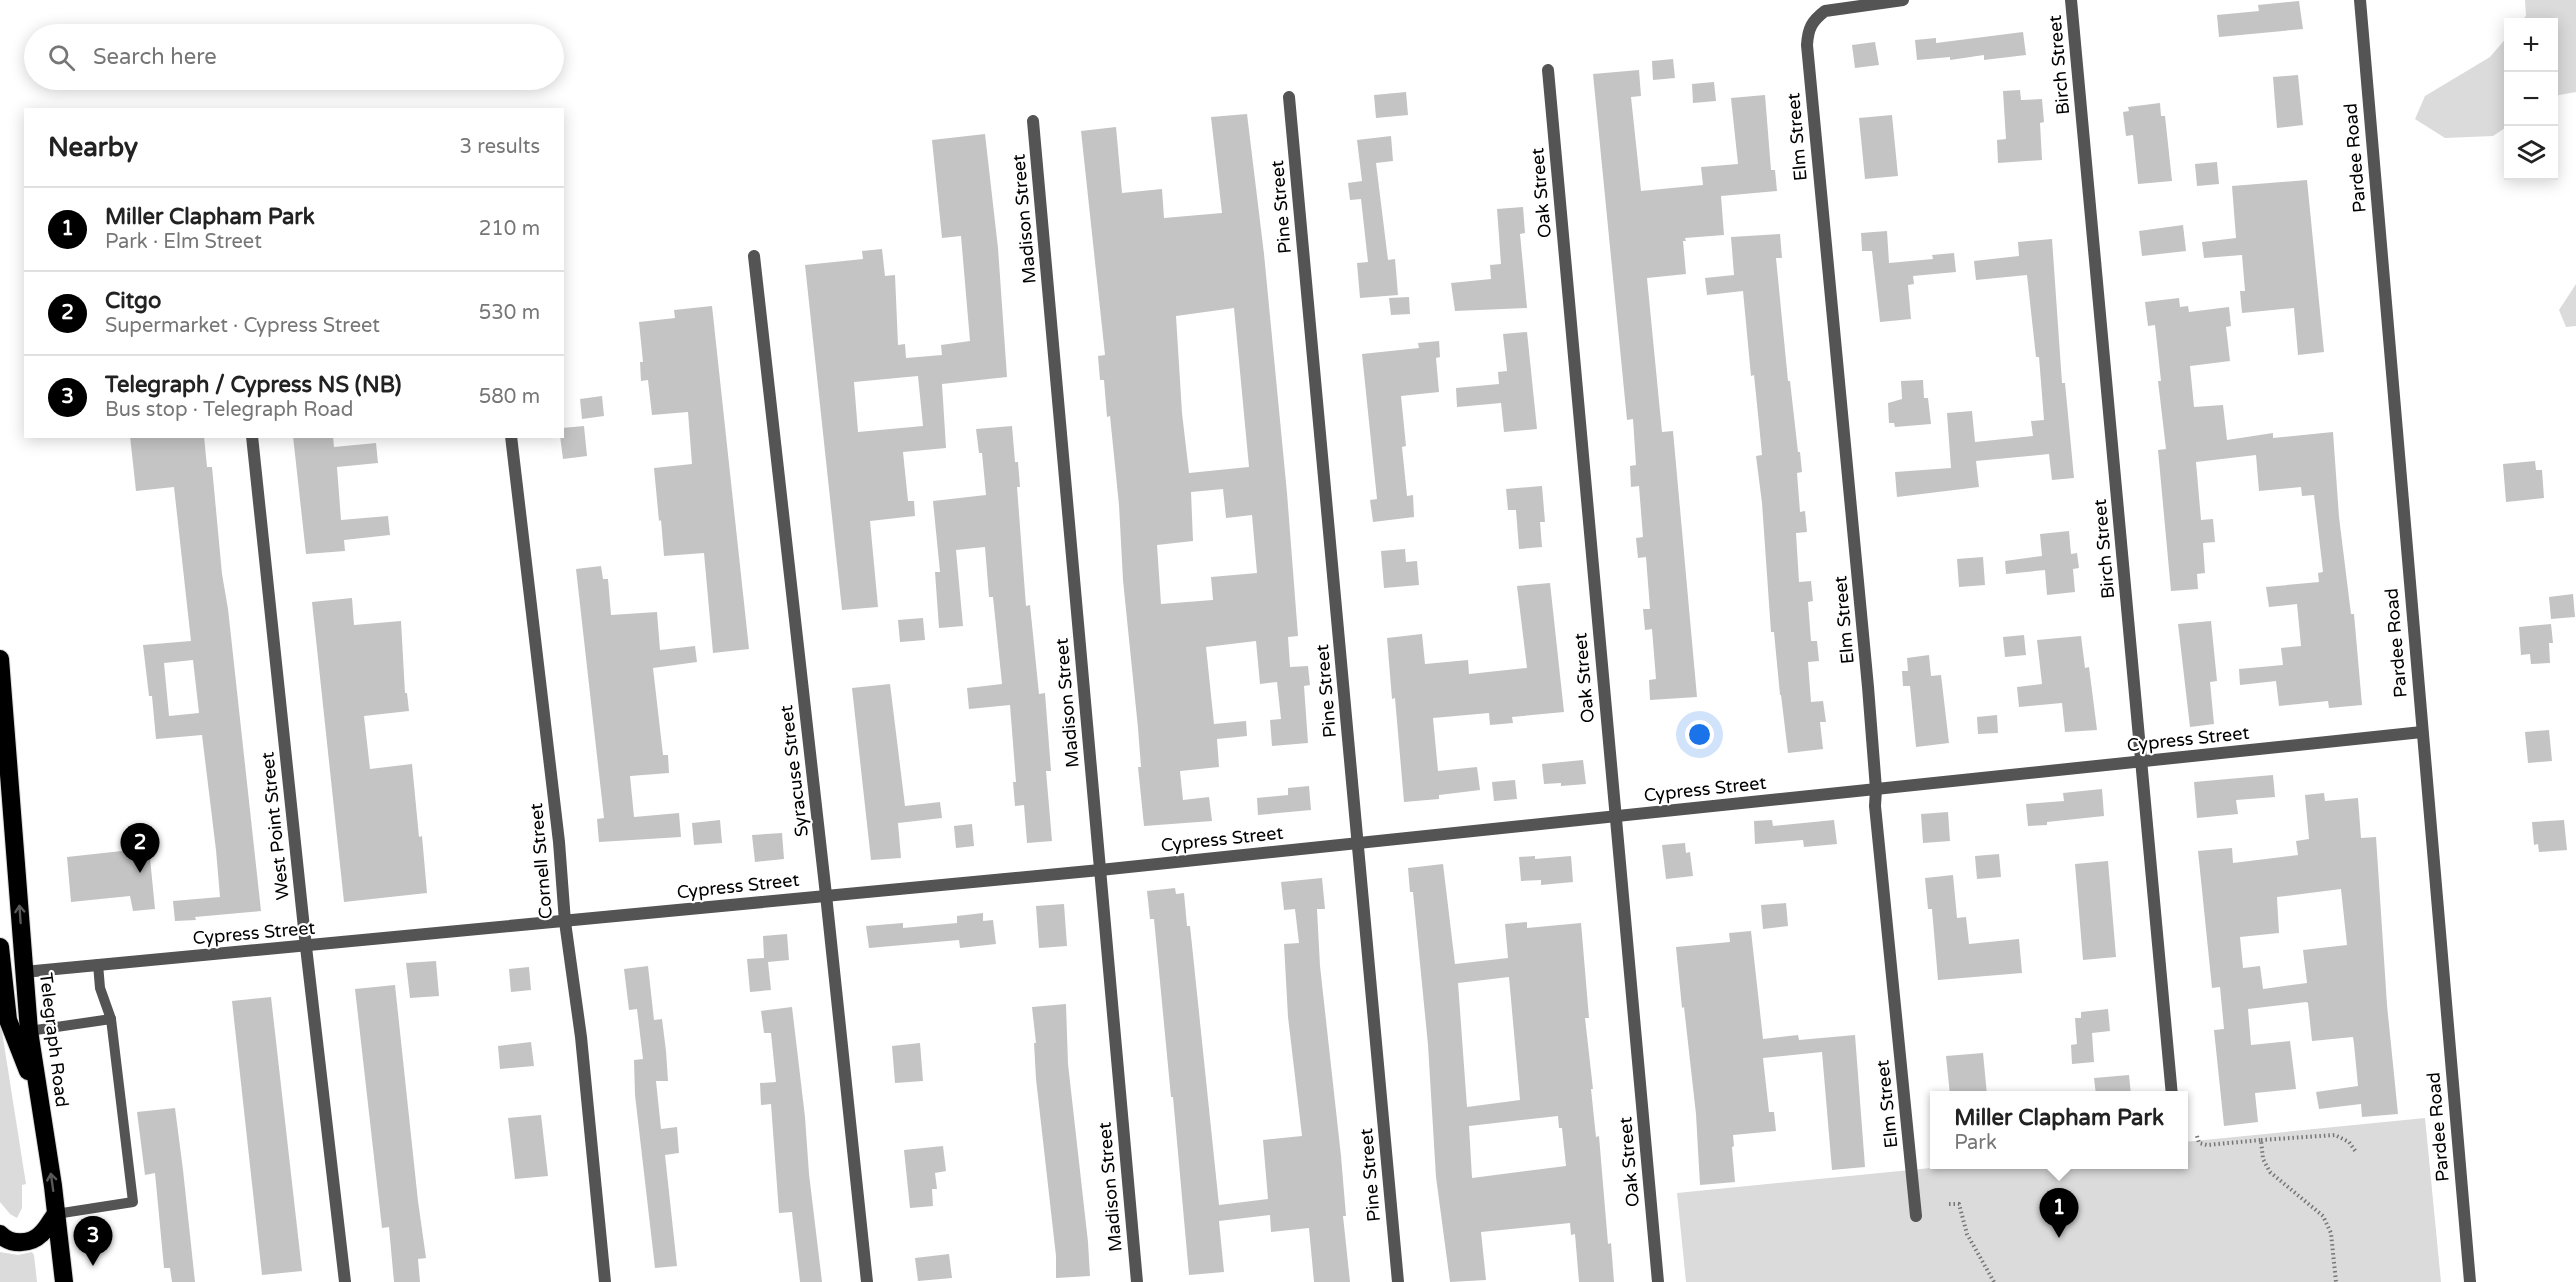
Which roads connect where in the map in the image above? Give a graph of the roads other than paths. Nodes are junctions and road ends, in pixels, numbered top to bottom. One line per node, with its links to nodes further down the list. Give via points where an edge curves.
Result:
1 (1904, 0): 13 (street, Elm Street, via 1826,11 1809,27 1807,45)
2 (2071, 0): 12 (street, Birch Street)
3 (2360, 0): 11 (street, Pardee Road)
4 (1548, 70): 14 (street, Oak Street)
5 (1289, 97): 15 (street, Pine Street)
6 (1033, 121): 16 (street, Madison Street)
7 (754, 256): 17 (street, Syracuse Street)
8 (252, 438): 20 (street, West Point Street)
9 (511, 438): 18 (street, Cornell Street)
10 (0, 659): 22 (highway, Telegraph Road, one-way to 10)
11 (2422, 732): 12 (street, Cypress Street); 37 (street, Pardee Road)
12 (2141, 762): 13 (street, Cypress Street); 25 (street, Birch Street)
13 (1876, 789): 14 (street, Cypress Street); 28 (street, Elm Street)
14 (1616, 816): 15 (street, Cypress Street); 36 (street, Oak Street)
15 (1358, 843): 16 (street, Cypress Street); 35 (street, Pine Street)
16 (1100, 870): 17 (street, Cypress Street); 34 (street, Madison Street)
17 (826, 895): 18 (street, Cypress Street); 33 (street, Syracuse Street)
18 (565, 922): 20 (street, Cypress Street); 32 (street, Cornell Street, via 581,1037)
19 (0, 947): 26 (highway, via 8,1020)
20 (306, 947): 21 (street, Cypress Street); 31 (street, West Point Street)
21 (98, 964): 22 (street, Cypress Street); 23 (lane, via 100,988)
22 (24, 972): 24 (highway, Telegraph Road)
23 (111, 1019): 24 (lane); 27 (lane, via 134,1202)
24 (30, 1032): 26 (highway, Telegraph Road)
25 (2172, 1091)
26 (39, 1098): 27 (highway, Telegraph Road, one-way to 26)
27 (56, 1214): 29 (highway, via 40,1235 28,1242 12,1242); 30 (highway, Telegraph Road)
28 (1916, 1216)
29 (0, 1234)
30 (64, 1282)
31 (345, 1282)
32 (605, 1282)
33 (867, 1282)
34 (1137, 1282)
35 (1398, 1282)
36 (1658, 1282)
37 (2470, 1282)

